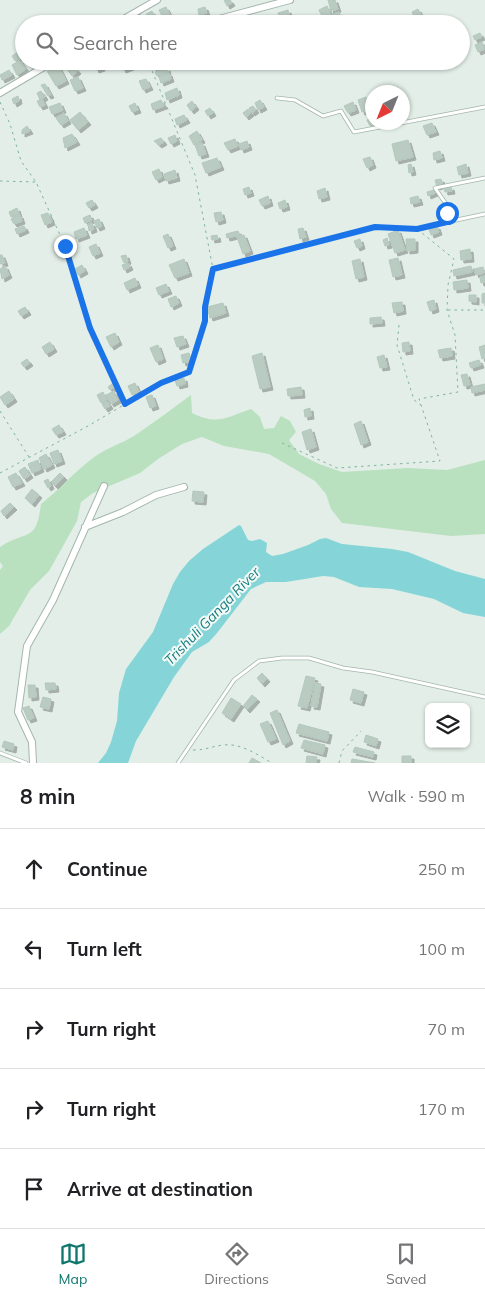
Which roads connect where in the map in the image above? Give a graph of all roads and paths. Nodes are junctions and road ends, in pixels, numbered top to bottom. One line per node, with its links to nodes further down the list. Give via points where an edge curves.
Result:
1 (157, 0): 3 (street)
2 (290, 0): 4 (street)
3 (131, 15)
4 (234, 15)
5 (38, 70): 7 (street)
6 (152, 70): 17 (path, via 195,175)
7 (0, 92)
8 (277, 98): 10 (lane, via 295,100 323,116 341,111 354,132)
9 (0, 102): 13 (path, via 22,161)
10 (485, 107)
11 (485, 178): 15 (lane, via 436,188 446,204)
12 (0, 181): 13 (path)
13 (36, 182): 21 (path, via 65,246 90,328)
14 (485, 214): 15 (lane)
15 (447, 222): 16 (lane)
16 (417, 229): 17 (path, via 375,227); 18 (path, via 454,259)
17 (213, 269): 21 (path, via 205,321 189,372 161,383)
18 (447, 310): 19 (path); 22 (path, via 455,335 458,392 419,399)
19 (485, 310)
20 (399, 325): 22 (path, via 396,345 414,400)
21 (125, 404): 25 (path)
22 (421, 406): 24 (path, via 440,461 337,468)
23 (0, 411): 25 (path)
24 (282, 443)
25 (30, 457): 26 (path)
26 (0, 474)
27 (104, 486): 29 (street)
28 (184, 487): 29 (street, via 156,495)
29 (85, 527): 35 (street, via 53,600 27,646 18,712 32,742)
30 (485, 696): 32 (lane, via 343,668 309,658 258,662 234,680)
31 (361, 731): 38 (path, via 342,751)
32 (187, 750): 36 (lane); 37 (path, via 238,746)
33 (0, 753): 34 (lane)
34 (26, 763)
35 (33, 763)
36 (178, 763)
37 (272, 763)
38 (339, 763)

